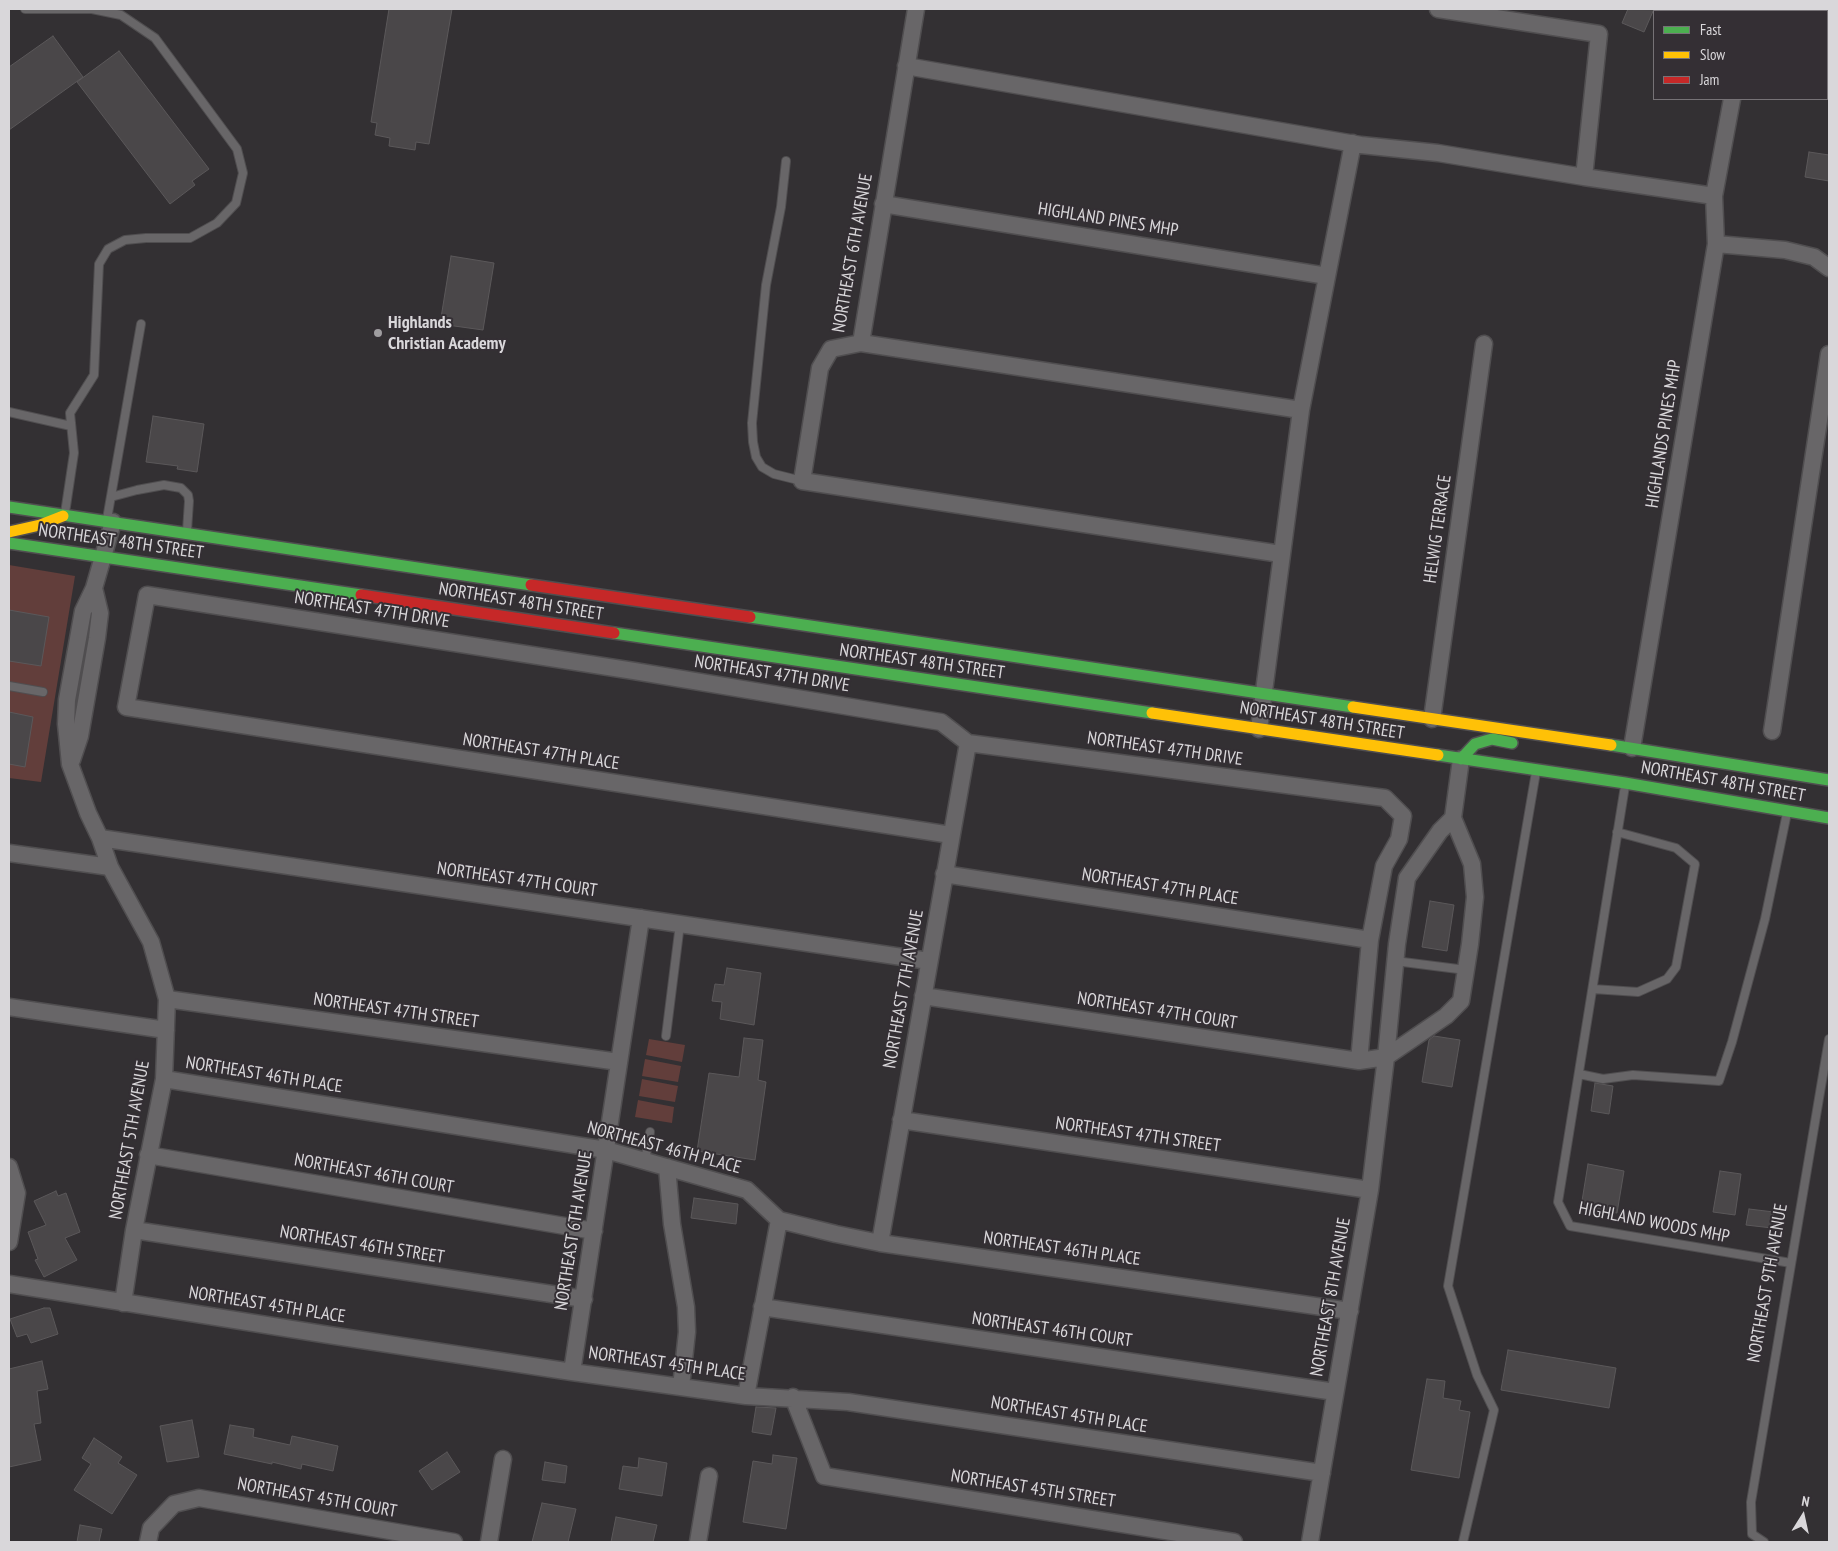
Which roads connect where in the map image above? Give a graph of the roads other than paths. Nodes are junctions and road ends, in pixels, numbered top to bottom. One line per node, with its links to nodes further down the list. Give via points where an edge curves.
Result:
1 (25, 9): 20 (lane, via 92,9 121,15 155,38 238,149 243,173 236,203 217,223 190,238 125,240 108,249 99,264 94,375 70,413)
2 (916, 9): 4 (street, NORTHEAST 6TH AVENUE)
3 (1438, 9): 8 (street, via 1599,34)
4 (906, 66): 6 (street); 10 (street, NORTHEAST 6TH AVENUE)
5 (1732, 100): 9 (street)
6 (1353, 143): 8 (street); 13 (street)
7 (786, 161): 21 (lane, via 766,285 752,423 756,457 762,467 774,474)
8 (1584, 177): 9 (street)
9 (1714, 196): 11 (street)
10 (883, 204): 13 (street, HIGHLAND PINES MHP); 15 (street, NORTHEAST 6TH AVENUE)
11 (1716, 244): 12 (street, via 1785,250 1814,257); 40 (street, HIGHLANDS PINES MHP)
12 (1829, 268)
13 (1327, 276): 18 (street)
14 (141, 324): 22 (lane)
15 (860, 343): 18 (street); 21 (street, NORTHEAST 6TH AVENUE, via 831,349 820,368)
16 (1484, 344): 35 (street, HELWIG TERRACE)
17 (1829, 354): 37 (street)
18 (1301, 410): 29 (street)
19 (9, 412): 20 (lane)
20 (72, 426): 24 (lane, via 74,453)
21 (802, 481): 29 (street)
22 (111, 497): 25 (lane); 27 (lane, via 164,484 180,488 189,500)
23 (9, 507): 24 (main road, NORTHEAST 48TH STREET)
24 (64, 515): 25 (main road, NORTHEAST 48TH STREET); 26 (main road)
25 (110, 522): 27 (main road, NORTHEAST 48TH STREET); 30 (street, NORTHEAST 5TH AVENUE)
26 (9, 532)
27 (187, 533): 34 (main road, NORTHEAST 48TH STREET)
28 (9, 543): 30 (main road, NORTHEAST 48TH STREET)
29 (1281, 554): 34 (street)
30 (103, 557): 36 (main road, NORTHEAST 48TH STREET); 52 (street, NORTHEAST 5TH AVENUE, via 94,588 82,611 66,700 70,764)
31 (147, 595): 38 (street, NORTHEAST 47TH DRIVE, via 941,722); 51 (street, NORTHEAST 47TH PLACE, via 126,707)
32 (9, 686): 33 (lane)
33 (44, 692)
34 (1263, 693): 35 (main road, NORTHEAST 48TH STREET); 36 (street)
35 (1432, 719): 40 (main road, NORTHEAST 48TH STREET)
36 (1259, 729): 43 (main road, NORTHEAST 48TH STREET)
37 (1772, 731)
38 (968, 743): 51 (street, NORTHEAST 7TH AVENUE); 58 (street, NORTHEAST 47TH DRIVE, via 1385,798 1403,816 1399,839 1384,866)
39 (1525, 745): 43 (main road, via 1492,739 1475,744)
40 (1632, 748): 41 (main road, NORTHEAST 48TH STREET)
41 (1680, 756): 42 (main road, via 1640,760); 45 (main road, NORTHEAST 48TH STREET)
42 (1612, 757)
43 (1460, 760): 44 (main road, NORTHEAST 48TH STREET); 48 (street)
44 (1537, 770): 46 (main road, NORTHEAST 48TH STREET); 107 (lane, via 1448,1286 1478,1375 1494,1410)
45 (1829, 780)
46 (1625, 783): 47 (main road, NORTHEAST 48TH STREET); 50 (lane, HIGHLAND WOODS MHP)
47 (1787, 811): 49 (main road, NORTHEAST 48TH STREET); 72 (lane, via 1765,919 1719,1080 1633,1075 1603,1079)
48 (1453, 818): 60 (street, NORTHEAST 8TH AVENUE, via 1407,878); 61 (street, via 1472,864 1475,897)
49 (1829, 818)
50 (1617, 832): 62 (lane, HIGHLAND WOODS MHP); 62 (lane, via 1676,848 1695,864 1676,966 1667,979 1638,992)
51 (951, 835): 55 (street, NORTHEAST 7TH AVENUE)
52 (100, 838): 54 (street, NORTHEAST 5TH AVENUE); 56 (street, NORTHEAST 47TH COURT)
53 (9, 853): 54 (street)
54 (110, 867): 64 (street, NORTHEAST 5TH AVENUE, via 151,942)
55 (944, 874): 58 (street, NORTHEAST 47TH PLACE); 59 (street, NORTHEAST 7TH AVENUE)
56 (641, 918): 57 (street, NORTHEAST 47TH COURT); 71 (street, NORTHEAST 6TH AVENUE)
57 (680, 924): 59 (street, NORTHEAST 47TH COURT); 67 (lane)
58 (1370, 940): 70 (street)
59 (929, 961): 63 (street, NORTHEAST 7TH AVENUE)
60 (1395, 961): 61 (lane); 69 (street, NORTHEAST 8TH AVENUE)
61 (1466, 970): 69 (street, via 1461,1001 1446,1016)
62 (1593, 989): 72 (lane, HIGHLAND WOODS MHP)
63 (923, 996): 70 (street, NORTHEAST 47TH COURT); 74 (street, NORTHEAST 7TH AVENUE)
64 (167, 999): 66 (street, NORTHEAST 5TH AVENUE); 71 (street, NORTHEAST 47TH STREET)
65 (9, 1007): 66 (street)
66 (166, 1030): 73 (street, NORTHEAST 5TH AVENUE)
67 (666, 1036)
68 (1829, 1039): 87 (lane, NORTHEAST 9TH AVENUE)
69 (1386, 1056): 70 (street, NORTHEAST 47TH COURT); 81 (street, NORTHEAST 8TH AVENUE)
70 (1359, 1061)
71 (619, 1062): 76 (street, NORTHEAST 6TH AVENUE)
72 (1579, 1074): 87 (lane, HIGHLAND WOODS MHP, via 1558,1202 1570,1226)
73 (164, 1080): 76 (street, NORTHEAST 46TH PLACE); 77 (street, NORTHEAST 5TH AVENUE)
74 (902, 1120): 81 (street, NORTHEAST 47TH STREET); 86 (street, NORTHEAST 7TH AVENUE)
75 (650, 1132): 78 (lane)
76 (606, 1150): 78 (street, NORTHEAST 46TH PLACE); 84 (street, NORTHEAST 6TH AVENUE)
77 (148, 1156): 83 (street, NORTHEAST 5TH AVENUE); 84 (street, NORTHEAST 46TH COURT)
78 (645, 1161): 80 (street, NORTHEAST 46TH PLACE)
79 (9, 1167): 85 (street, via 17,1192)
80 (667, 1167): 82 (street, NORTHEAST 46TH PLACE, via 747,1190); 94 (street, via 673,1234 686,1307 687,1332)
81 (1370, 1190): 92 (street, NORTHEAST 8TH AVENUE)
82 (779, 1220): 86 (street, NORTHEAST 46TH PLACE); 91 (street)
83 (134, 1230): 89 (street, NORTHEAST 46TH STREET); 90 (street, NORTHEAST 5TH AVENUE)
84 (594, 1231): 89 (street, NORTHEAST 6TH AVENUE)
85 (9, 1242)
86 (880, 1243): 92 (street, NORTHEAST 46TH PLACE)
87 (1792, 1263): 108 (lane, NORTHEAST 9TH AVENUE, via 1751,1502 1752,1534)
88 (9, 1284): 90 (street, NORTHEAST 45TH PLACE)
89 (584, 1299): 93 (street, NORTHEAST 6TH AVENUE)
90 (123, 1303): 93 (street, NORTHEAST 45TH PLACE)
91 (762, 1307): 95 (street, NORTHEAST 46TH COURT); 96 (street)
92 (1350, 1311): 95 (street, NORTHEAST 8TH AVENUE)
93 (572, 1372): 94 (street, NORTHEAST 45TH PLACE)
94 (681, 1387): 96 (street, NORTHEAST 45TH PLACE)
95 (1336, 1392): 99 (street, NORTHEAST 8TH AVENUE)
96 (746, 1396): 97 (street, NORTHEAST 45TH PLACE)
97 (793, 1397): 99 (street, NORTHEAST 45TH PLACE, via 848,1402); 105 (street, NORTHEAST 45TH STREET, via 824,1476)
98 (503, 1459): 103 (street)
99 (1322, 1473): 106 (street, NORTHEAST 8TH AVENUE)
100 (709, 1476): 104 (street)
101 (148, 1542): 102 (street, NORTHEAST 45TH COURT, via 151,1528 174,1504 199,1498)
102 (454, 1542)
103 (489, 1542)
104 (698, 1542)
105 (1234, 1542)
106 (1310, 1542)
107 (1463, 1542)
108 (1764, 1542)

